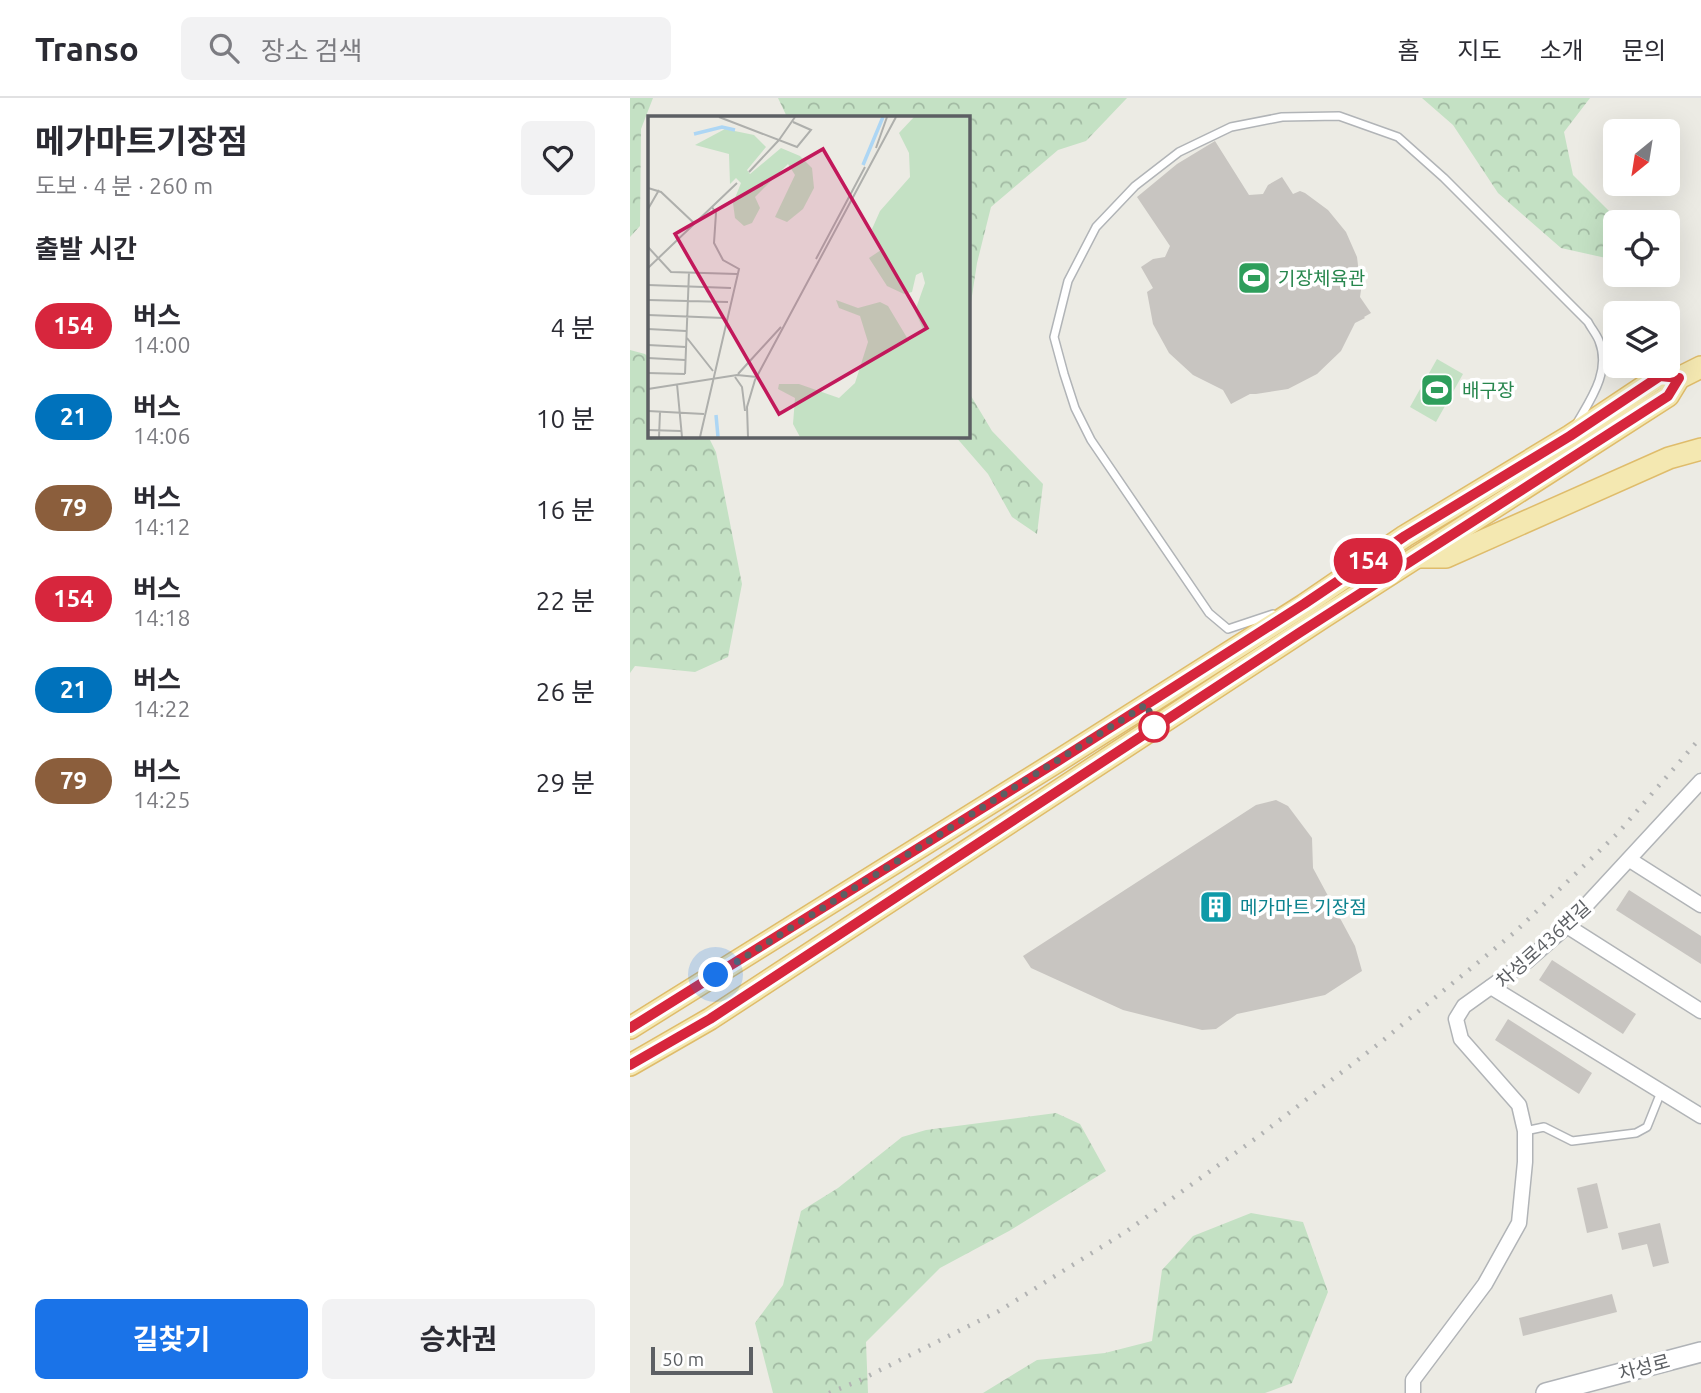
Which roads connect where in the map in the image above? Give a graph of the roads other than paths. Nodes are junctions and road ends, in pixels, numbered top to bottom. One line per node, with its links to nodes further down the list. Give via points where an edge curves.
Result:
1 (1701, 367): 4 (main road)
2 (1657, 378): 5 (main road)
3 (1679, 378): 7 (main road, via 1668,396)
4 (1680, 378)
5 (1570, 436): 8 (main road, via 1405,536); 8 (lane, via 1598,388 1600,342 1588,322 1398,138 1339,116 1282,117 1231,127 1179,152 1135,186 1096,226 1068,281 1054,337 1064,374 1091,440 1209,613 1228,629)
6 (1701, 449): 7 (main road, via 1669,458 1446,557)
7 (1418, 557): 16 (main road, via 710,1019)
8 (1304, 604): 15 (main road)
9 (1700, 784): 10 (street, 차성로436번길)
10 (1630, 860): 11 (street); 12 (street, 차성로436번길)
11 (1701, 905)
12 (1567, 926): 13 (street, 차성로436번길); 14 (street)
13 (1491, 987): 17 (street, 차성로436번길); 19 (street, via 1464,1006 1456,1019 1461,1039 1519,1105)
14 (1701, 1011)
15 (630, 1028)
16 (630, 1065)
17 (1661, 1092): 18 (street, 차성로436번길); 19 (lane, via 1647,1127 1636,1133 1572,1141 1544,1127)
18 (1701, 1116)
19 (1525, 1131): 21 (street, via 1519,1223 1485,1284)
20 (1701, 1352): 22 (main road, 차성로)
21 (1413, 1387): 23 (street)
22 (1557, 1392)
23 (1403, 1393)

